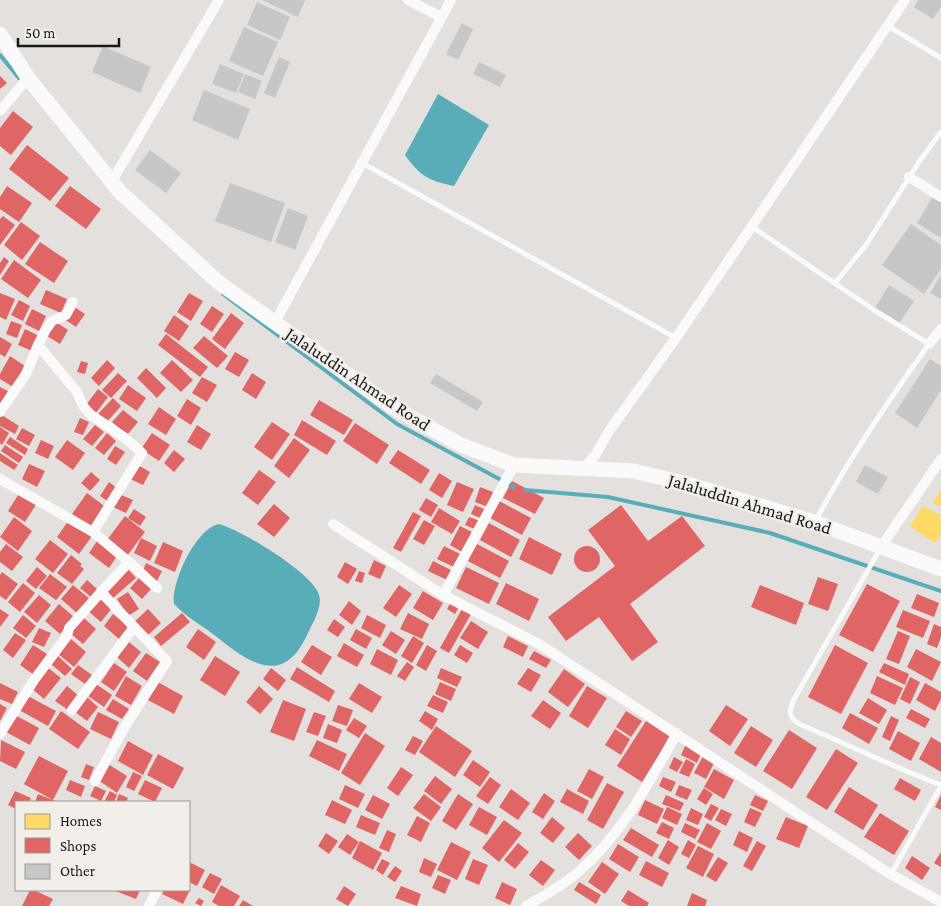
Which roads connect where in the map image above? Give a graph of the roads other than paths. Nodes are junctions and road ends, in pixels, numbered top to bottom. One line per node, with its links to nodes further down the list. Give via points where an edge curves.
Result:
1 (219, 0): 14 (street)
2 (408, 0): 5 (street)
3 (451, 0): 5 (street)
4 (905, 0): 6 (street)
5 (441, 17): 12 (street)
6 (887, 26): 8 (lane); 16 (street)
7 (0, 34): 9 (street, Jalaluddin Ahmad Road)
8 (941, 58)
9 (28, 78): 10 (street); 14 (street, Jalaluddin Ahmad Road)
10 (0, 111)
11 (941, 132): 13 (lane)
12 (361, 163): 19 (street); 21 (lane)
13 (910, 177): 15 (street); 17 (lane, via 866,245)
14 (112, 181): 19 (street, Jalaluddin Ahmad Road, via 218,282)
15 (941, 197)
16 (751, 226): 17 (lane); 21 (street)
17 (835, 283): 22 (lane)
18 (73, 302): 23 (street, via 66,315 52,321)
19 (275, 322): 26 (street, Jalaluddin Ahmad Road, via 396,409 461,445)
20 (941, 329): 22 (street)
21 (676, 338): 27 (street)
22 (929, 344): 29 (lane, via 877,417)
23 (38, 345): 24 (street, via 26,374); 31 (street, via 77,392 87,411 142,453)
24 (0, 412)
25 (941, 459): 32 (street)
26 (514, 465): 27 (street, Jalaluddin Ahmad Road); 37 (street)
27 (584, 468): 29 (street, Jalaluddin Ahmad Road, via 634,471 691,484)
28 (0, 479): 31 (street)
29 (814, 522): 32 (street, Jalaluddin Ahmad Road)
30 (333, 524): 37 (street)
31 (93, 532): 33 (street)
32 (881, 547): 34 (street, Jalaluddin Ahmad Road); 43 (lane, via 793,701 790,712 799,724)
33 (128, 562): 35 (street); 36 (street)
34 (941, 569)
35 (157, 588)
36 (101, 592): 38 (street); 41 (street, via 69,628 67,636)
37 (443, 595): 40 (street, via 538,644)
38 (134, 627): 39 (street); 42 (street, via 167,661 124,728)
39 (72, 710)
40 (677, 733): 44 (street); 48 (street, via 633,810 606,845 577,873)
41 (0, 734)
42 (95, 782)
43 (941, 785): 44 (lane)
44 (890, 874): 46 (street)
45 (156, 891): 47 (street)
46 (941, 902)
47 (149, 906)
48 (526, 906)

